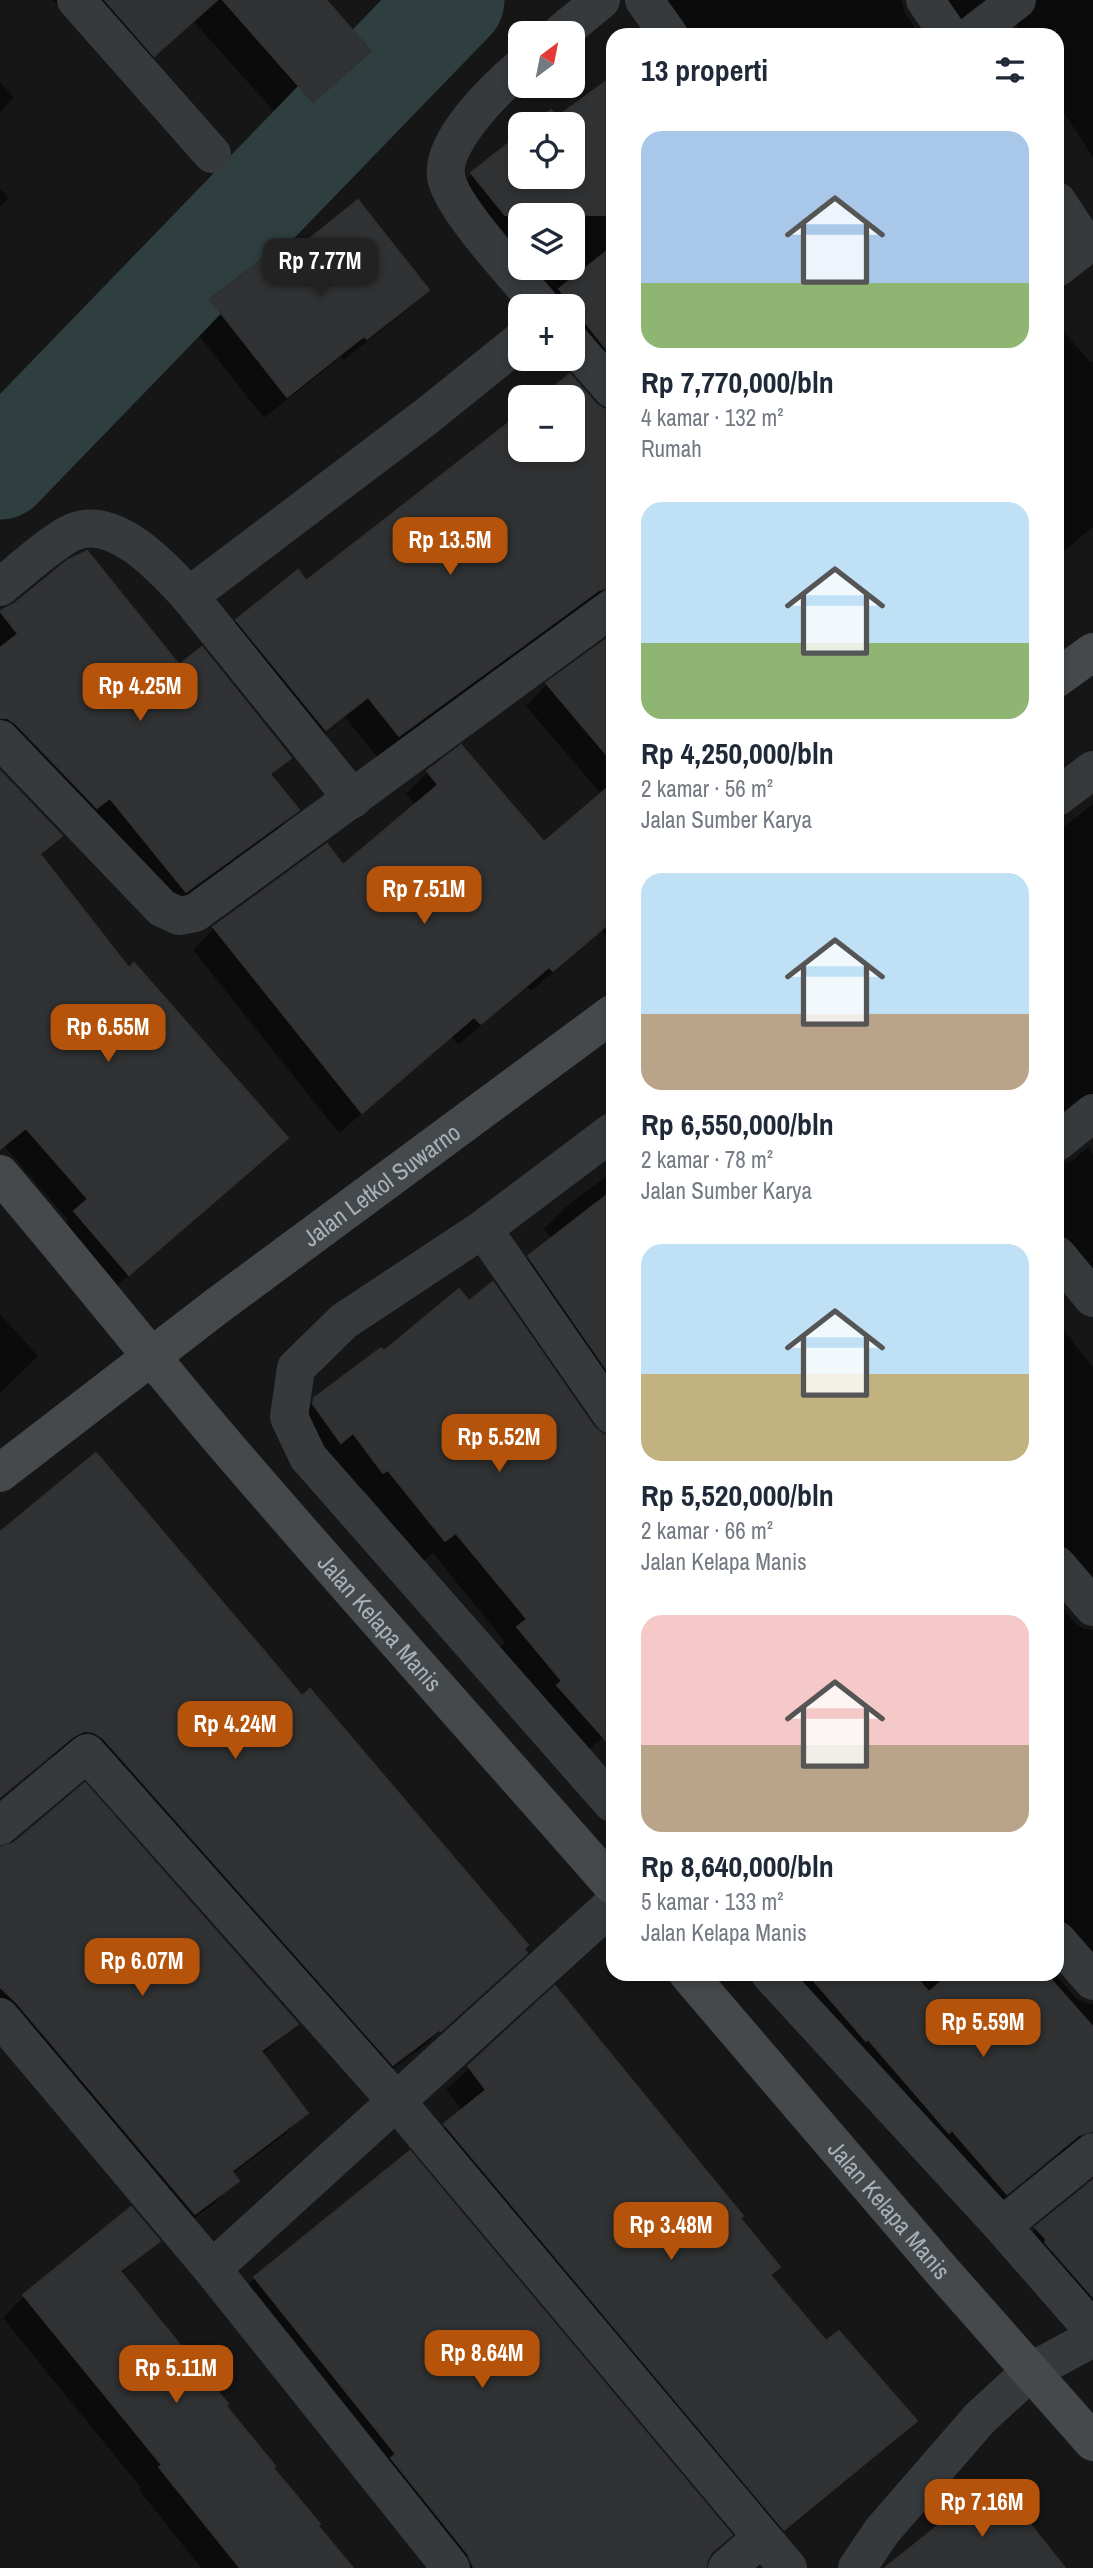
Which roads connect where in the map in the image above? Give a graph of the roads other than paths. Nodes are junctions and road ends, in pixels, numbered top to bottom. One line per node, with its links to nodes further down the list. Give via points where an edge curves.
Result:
1 (76, 0): 11 (street)
2 (601, 0): 6 (street)
3 (644, 0): 7 (street)
4 (925, 0): 8 (street)
5 (1017, 0): 9 (street)
6 (576, 21)
7 (664, 28)
8 (944, 28)
9 (981, 28)
10 (508, 78): 14 (street, via 463,130 447,156 446,177 461,209)
11 (212, 154)
12 (1064, 217): 13 (street)
13 (1079, 251)
14 (531, 294)
15 (508, 351): 19 (street)
16 (585, 358): 17 (street)
17 (606, 382)
18 (0, 587): 19 (street, via 74,532 96,528 121,537 160,565)
19 (189, 596): 26 (street)
20 (606, 612): 26 (street)
21 (1093, 652): 22 (street)
22 (1064, 673)
23 (0, 739): 26 (street, via 162,908 179,916 195,913)
24 (1093, 770): 25 (street)
25 (1064, 792)
26 (353, 799)
27 (606, 1018): 35 (street, Jalan Letkol Suwarno)
28 (1093, 1113): 29 (street)
29 (1064, 1136)
30 (606, 1137): 32 (street)
31 (0, 1174): 35 (street, Jalan Kelapa Manis)
32 (483, 1229): 36 (street); 40 (street, via 344,1321 296,1368 289,1417 308,1457)
33 (1064, 1263): 34 (street)
34 (1093, 1298)
35 (150, 1356): 37 (street, Jalan Letkol Suwarno); 42 (street, Jalan Kelapa Manis)
36 (606, 1406)
37 (0, 1473)
38 (1064, 1573): 39 (street)
39 (1093, 1607)
40 (606, 1796)
41 (0, 1826): 49 (street, via 87,1753)
42 (606, 1878)
43 (606, 1910): 49 (street)
44 (1064, 1948): 47 (street)
45 (694, 1981): 55 (street, Jalan Kelapa Manis)
46 (776, 1981): 51 (street)
47 (1093, 1982)
48 (0, 2017): 52 (street)
49 (397, 2102): 52 (street); 57 (street)
50 (1093, 2152): 51 (street)
51 (1002, 2226): 53 (street)
52 (212, 2269): 58 (street)
53 (1093, 2330)
54 (1093, 2338): 55 (street)
55 (1030, 2372): 56 (street, Jalan Kelapa Manis); 61 (street, via 980,2418 882,2531)
56 (1093, 2442)
57 (761, 2538): 59 (street); 60 (street)
58 (451, 2568)
59 (727, 2568)
60 (788, 2568)
61 (858, 2568)

